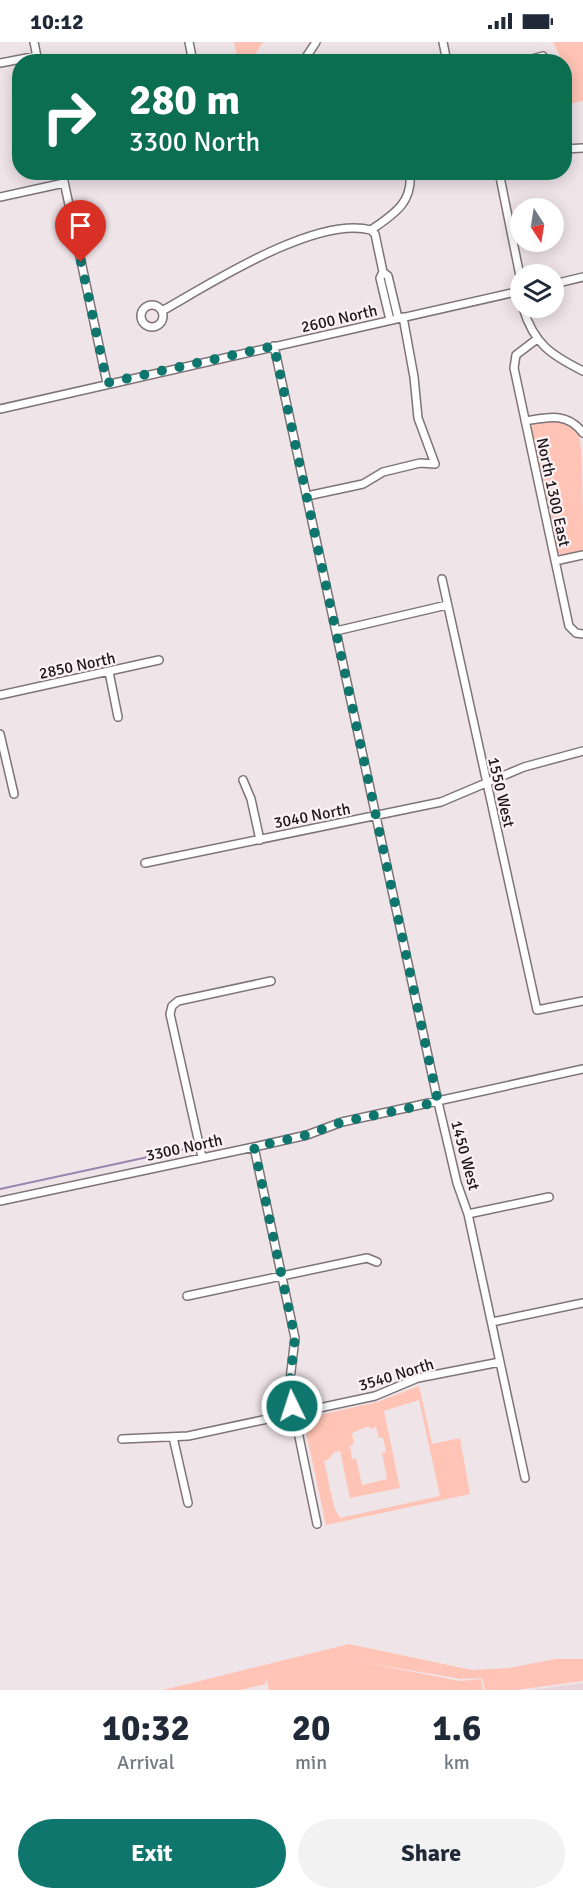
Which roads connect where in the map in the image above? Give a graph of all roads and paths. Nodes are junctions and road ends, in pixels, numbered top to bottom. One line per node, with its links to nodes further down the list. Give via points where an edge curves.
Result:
1 (63, 180): 4 (street)
2 (411, 180): 6 (street, via 408,199 396,213)
3 (501, 180): 7 (street)
4 (64, 183): 5 (street); 17 (street)
5 (0, 198)
6 (371, 230): 11 (street, via 351,227 280,247); 12 (street, via 383,272 380,278)
7 (518, 264)
8 (583, 277): 9 (street)
9 (564, 282)
10 (510, 293): 12 (street, 2600 North)
11 (162, 311)
12 (397, 318): 15 (street, 2600 North); 21 (street, via 414,376 418,418 435,464 420,463 383,472 363,484)
13 (528, 318): 14 (street)
14 (537, 339): 16 (street, via 555,358); 19 (street, North 1300 East, via 516,355 514,368)
15 (274, 346): 17 (street, 2600 North); 21 (street, 1450 West)
16 (583, 371)
17 (107, 383): 18 (street, 2600 North)
18 (0, 409)
19 (525, 421): 20 (street, via 554,416 572,420); 23 (street, North 1300 East)
20 (583, 433)
21 (307, 496): 26 (street, 1450 West)
22 (583, 555): 23 (street)
23 (555, 561): 27 (street, North 1300 East, via 569,626)
24 (442, 579): 25 (street, 1550 West)
25 (447, 605): 26 (street); 35 (street, 1550 West)
26 (336, 631): 37 (street, 1450 West)
27 (579, 634)
28 (159, 660): 29 (street, 2850 North)
29 (109, 672): 30 (street, 2850 North); 31 (street)
30 (0, 695)
31 (118, 717)
32 (0, 734): 36 (street)
33 (583, 751): 35 (street, 3040 North, via 524,767)
34 (243, 780): 38 (street)
35 (486, 783): 37 (street, 3040 North, via 441,802); 41 (street, 1550 West, via 537,1010)
36 (14, 794)
37 (375, 816): 38 (street, 3040 North); 43 (street, 1450 West)
38 (260, 840): 39 (street, 3040 North)
39 (146, 863)
40 (271, 981): 45 (street, via 178,1001 172,1006 170,1014)
41 (583, 1001)
42 (583, 1069): 43 (street, 3300 North)
43 (438, 1102): 44 (street, 3300 North, via 342,1122); 48 (street, 1450 West)
44 (254, 1147): 45 (street, 3300 North); 50 (street)
45 (202, 1157): 47 (street, 3300 North)
46 (549, 1197): 48 (street)
47 (0, 1201)
48 (468, 1214): 53 (street, 1450 West)
49 (376, 1262): 50 (street, via 367,1258)
50 (282, 1276): 51 (street); 55 (street, via 295,1338 289,1388)
51 (187, 1296)
52 (583, 1303): 53 (street)
53 (492, 1322): 54 (street, 1450 West)
54 (500, 1362): 55 (street, 3540 North, via 418,1378 375,1396); 58 (street, 1450 West)
55 (294, 1413): 56 (street, 3540 North); 60 (street)
56 (173, 1437): 57 (street, 3540 North); 59 (street)
57 (122, 1439)
58 (525, 1478)
59 (188, 1503)
60 (317, 1524)

